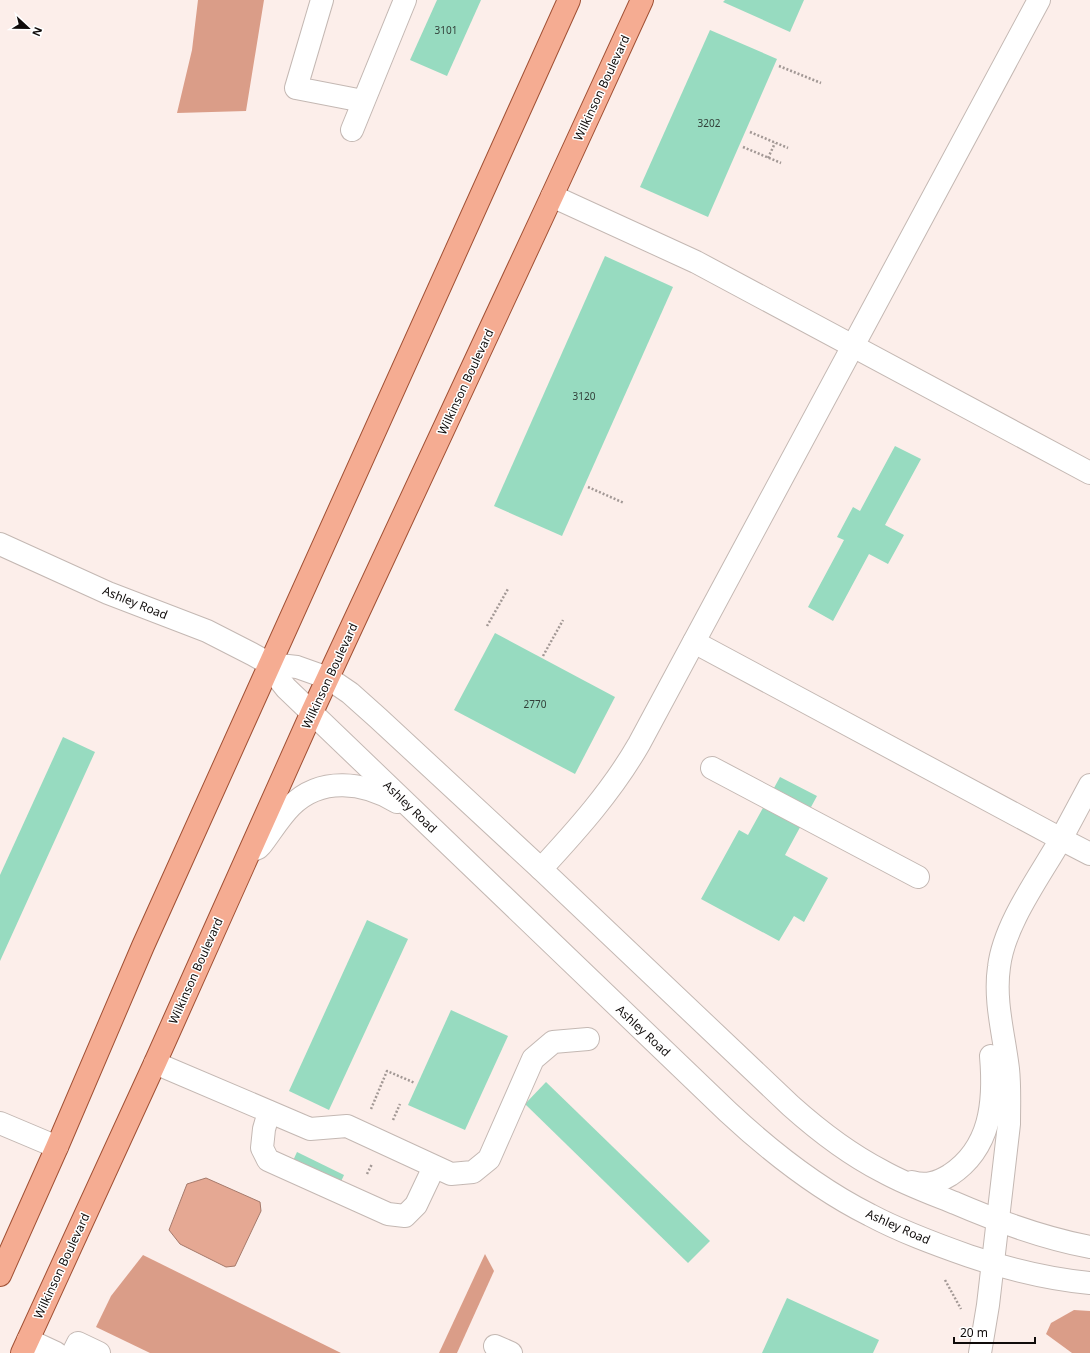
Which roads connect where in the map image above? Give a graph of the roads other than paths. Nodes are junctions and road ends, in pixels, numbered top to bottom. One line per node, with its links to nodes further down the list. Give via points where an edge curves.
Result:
1 (322, 0): 6 (street, via 296,88)
2 (405, 0): 6 (street)
3 (569, 0): 13 (main road)
4 (642, 0): 8 (main road, Wilkinson Boulevard)
5 (1039, 0): 9 (street)
6 (363, 101): 7 (street)
7 (352, 130)
8 (552, 196): 9 (street, via 696,262); 14 (main road, Wilkinson Boulevard)
9 (853, 346): 10 (street); 12 (street)
10 (1090, 473)
11 (0, 544): 13 (street, Ashley Road, via 108,593 207,631)
12 (694, 642): 19 (street); 22 (street, via 621,774 587,819)
13 (270, 664): 14 (street, Ashley Road, via 297,667); 15 (street, Ashley Road, via 281,682); 29 (main road, via 143,946)
14 (328, 678): 15 (main road, Wilkinson Boulevard); 22 (street, Ashley Road, via 350,693)
15 (312, 712): 18 (street, Ashley Road); 20 (main road, Wilkinson Boulevard)
16 (712, 768): 23 (street)
17 (1090, 785): 19 (street)
18 (427, 823): 20 (street, via 377,791 354,785 336,785 301,798 261,845); 35 (street, Ashley Road, via 728,1112 776,1154 830,1192 869,1215 922,1239)
19 (1061, 839): 21 (street); 24 (street, via 1011,926 1003,946 997,982)
20 (251, 851): 26 (main road, Wilkinson Boulevard)
21 (1090, 854)
22 (540, 869): 31 (street, Ashley Road, via 791,1106 859,1158)
23 (918, 878)
24 (1002, 1030): 31 (street, via 991,1042 994,1080 990,1111 974,1152 958,1169 938,1182 923,1185); 32 (street, via 1009,1097 1006,1153)
25 (588, 1039): 30 (street, via 553,1042 533,1059 489,1159 484,1164 473,1172 451,1174)
26 (155, 1063): 27 (street); 39 (main road, Wilkinson Boulevard)
27 (268, 1112): 30 (street, via 310,1129 348,1126); 30 (street, via 262,1148 268,1160 388,1214 404,1216 416,1205)
28 (0, 1123): 29 (street)
29 (58, 1147): 33 (main road)
30 (434, 1167)
31 (899, 1180): 32 (street, Ashley Road)
32 (997, 1221): 34 (street, Ashley Road); 35 (street)
33 (17, 1238): 36 (main road); 38 (main road)
34 (1090, 1247)
35 (992, 1264): 37 (street, Ashley Road, via 1017,1271); 43 (street)
36 (0, 1275)
37 (1090, 1283)
38 (0, 1289)
39 (25, 1346): 40 (street)
40 (56, 1353)
41 (73, 1353): 42 (street, via 78,1343)
42 (99, 1353)
43 (980, 1353)

